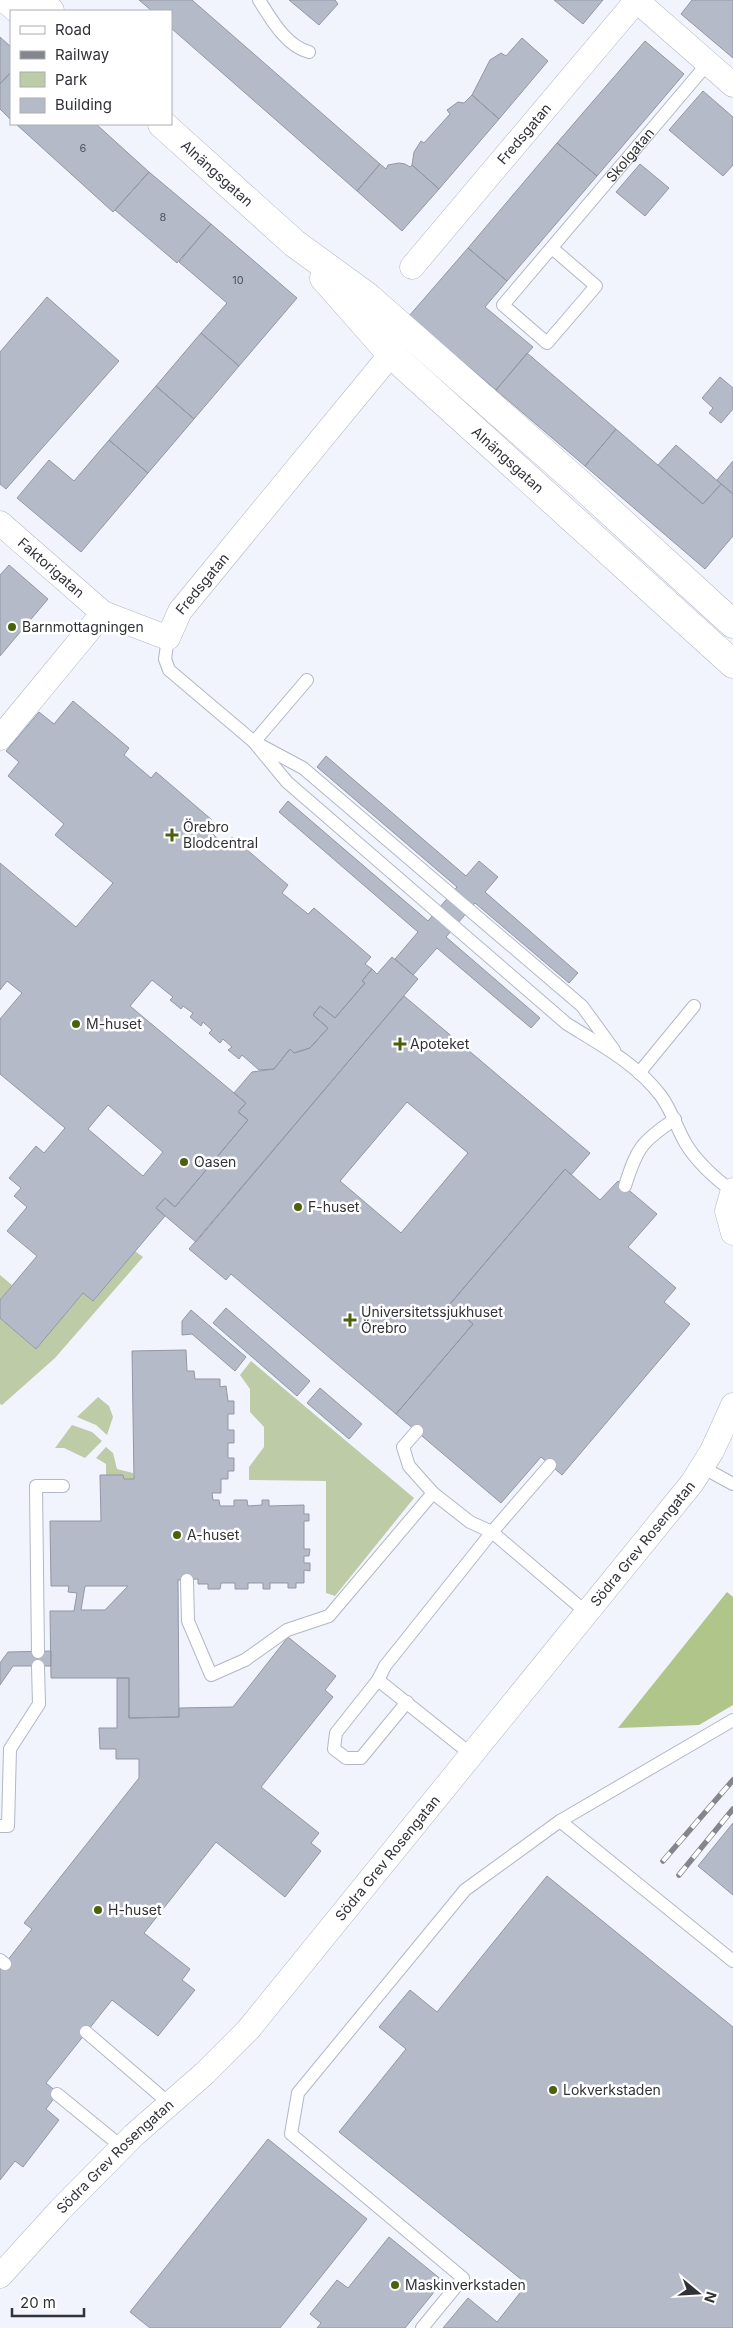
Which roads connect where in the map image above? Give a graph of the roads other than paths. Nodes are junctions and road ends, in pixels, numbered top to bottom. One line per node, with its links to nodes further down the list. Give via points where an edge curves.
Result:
1 (7, 0): 5 (main road)
2 (38, 0): 6 (main road)
3 (259, 0): 7 (lane, via 282,34 300,50)
4 (636, 0): 8 (street); 12 (street, Fredsgatan)
5 (19, 10)
6 (49, 10)
7 (309, 52)
8 (708, 63): 9 (street); 11 (lane, Skolgatan)
9 (733, 85)
10 (163, 125): 13 (main road, Alnängsgatan)
11 (552, 248): 11 (lane, Skolgatan, via 503,305 547,343 596,286)
12 (412, 268)
13 (400, 344): 16 (main road, Alnängsgatan, via 572,478); 17 (street, Fredsgatan, via 180,611); 18 (main road, Alnängsgatan)
14 (0, 523): 15 (street, Faktorigatan)
15 (103, 613): 17 (street); 21 (street)
16 (730, 615): 18 (main road)
17 (168, 638): 22 (lane, via 165,659 169,670)
18 (704, 638): 19 (main road, Alnängsgatan)
19 (733, 664)
20 (307, 680): 22 (lane)
21 (0, 738)
22 (254, 742): 24 (lane, via 288,782 567,1024); 24 (lane, via 303,768 582,1006)
23 (694, 1006): 25 (lane)
24 (617, 1054): 25 (lane)
25 (639, 1073): 26 (lane, via 662,1097)
26 (675, 1119): 27 (lane, via 652,1134 634,1155); 28 (lane, via 686,1144 722,1183)
27 (624, 1186)
28 (733, 1190): 29 (street, via 727,1211)
29 (733, 1233)
30 (733, 1406): 33 (street, Södra Grev Rosengatan)
31 (417, 1431): 36 (lane, via 403,1447 409,1466)
32 (550, 1465): 37 (lane)
33 (702, 1467): 34 (lane); 39 (street, Södra Grev Rosengatan)
34 (733, 1484)
35 (63, 1486): 40 (lane, via 36,1486)
36 (433, 1493): 37 (lane, via 470,1522); 38 (lane, via 329,1616 287,1630 245,1660 211,1675 188,1621)
37 (492, 1532): 39 (lane); 42 (lane)
38 (188, 1580)
39 (587, 1613): 45 (street, Södra Grev Rosengatan)
40 (38, 1652)
41 (38, 1666): 47 (lane, via 39,1704 10,1749 8,1826)
42 (378, 1680): 43 (lane); 43 (lane, via 336,1733 334,1749 346,1758 361,1758)
43 (407, 1702): 45 (lane)
44 (733, 1720): 46 (lane)
45 (472, 1755): 51 (street, Södra Grev Rosengatan, via 248,2030)
46 (560, 1821): 48 (lane); 54 (lane, via 465,1890 298,2093 291,2134 463,2278)
47 (0, 1826)
48 (733, 1961)
49 (86, 2032): 51 (lane)
50 (57, 2094): 52 (lane)
51 (170, 2104): 52 (street, Södra Grev Rosengatan)
52 (122, 2147): 53 (street, Södra Grev Rosengatan)
53 (0, 2276)
54 (422, 2328)

